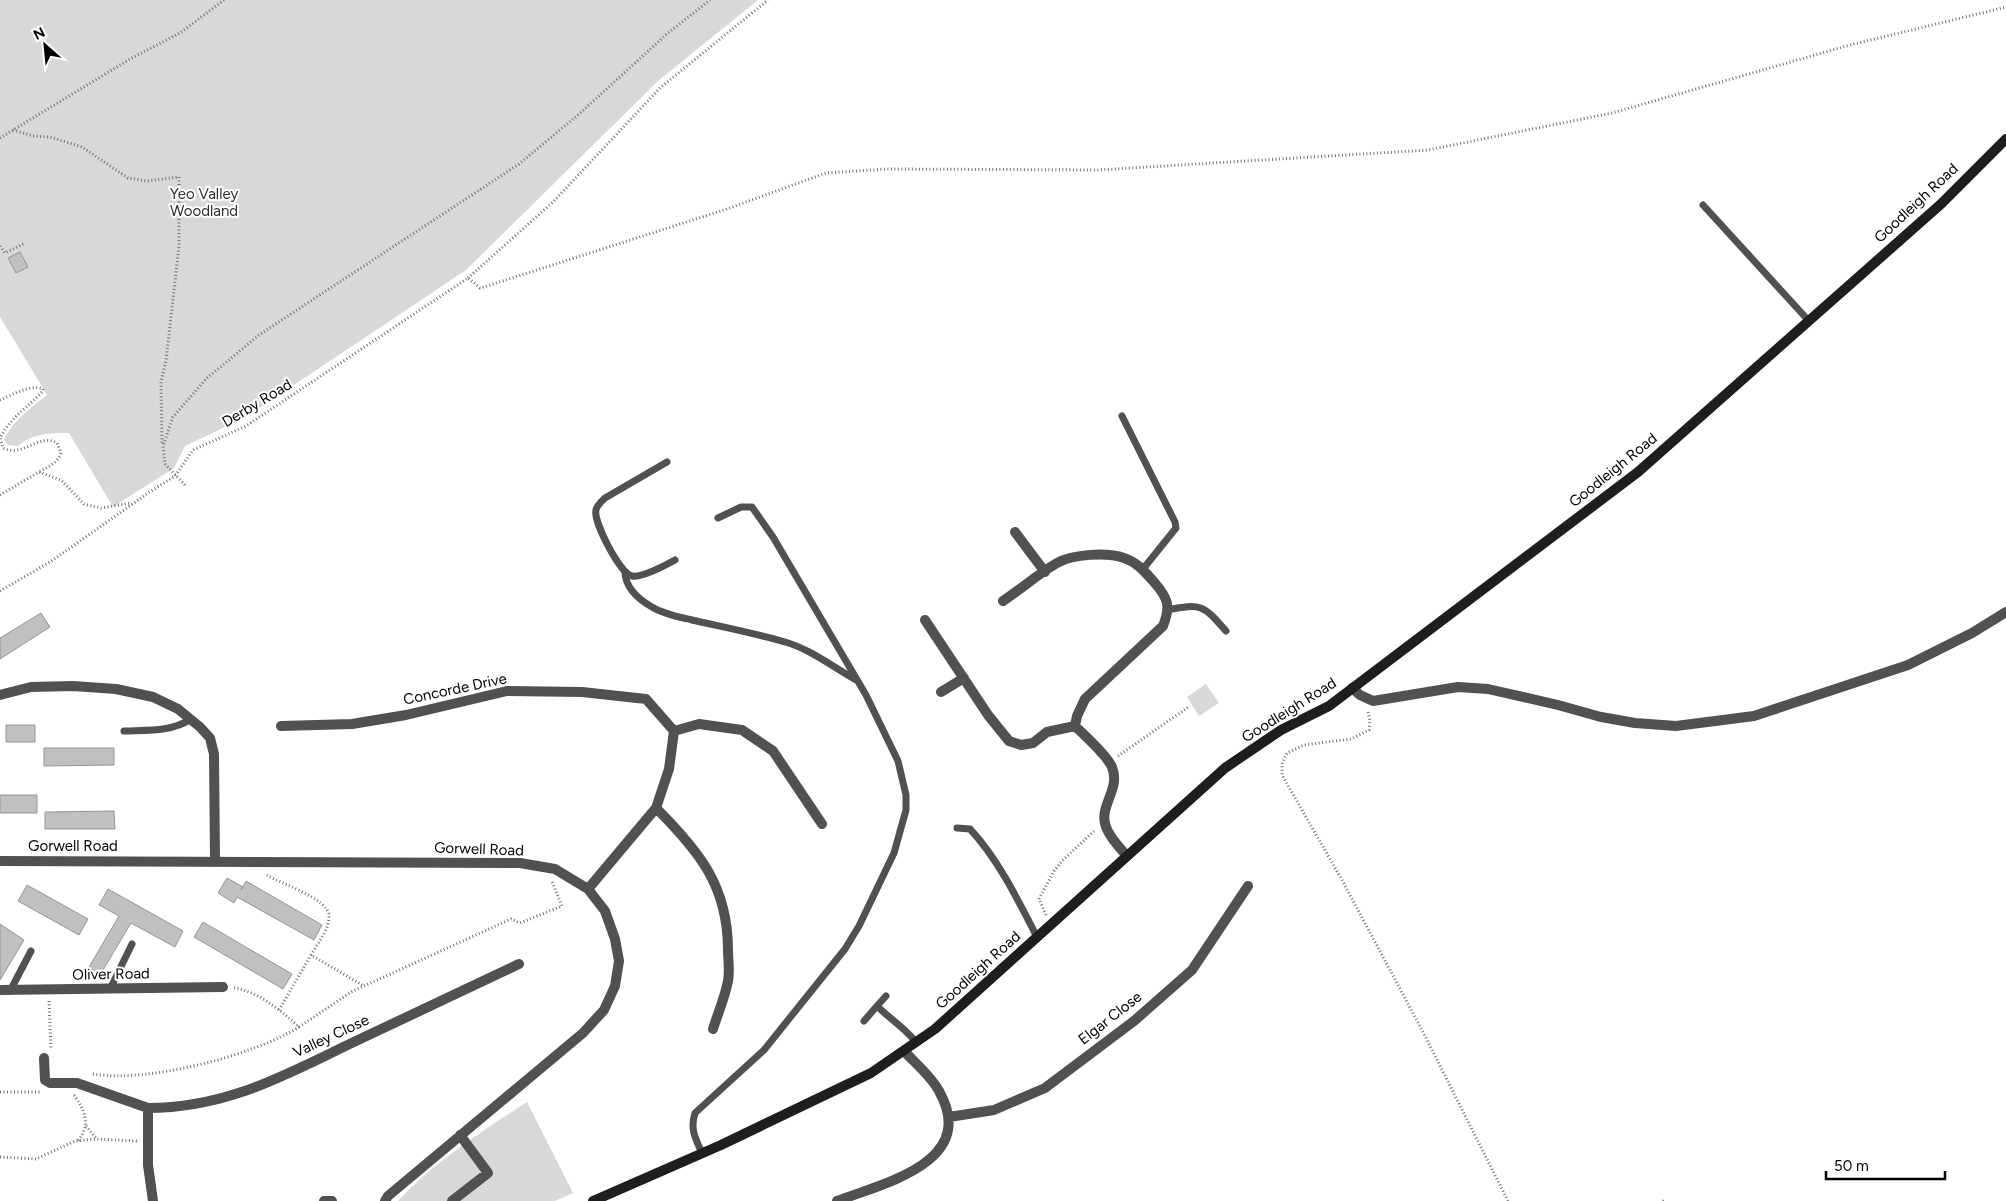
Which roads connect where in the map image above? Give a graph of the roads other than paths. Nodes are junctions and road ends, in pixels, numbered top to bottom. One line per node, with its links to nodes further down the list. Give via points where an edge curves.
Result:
1 (2006, 139): 3 (street, Goodleigh Road, via 1940,204)
2 (1703, 205): 3 (lane)
3 (1808, 320): 19 (street, Goodleigh Road, via 1638,472)
4 (1122, 416): 9 (lane, via 1176,528)
5 (666, 462): 11 (lane, via 598,505 598,523)
6 (718, 518): 18 (lane, via 752,507 773,537)
7 (1016, 532): 10 (street)
8 (675, 560): 11 (lane, via 639,575)
9 (1143, 569): 10 (street, via 1125,558 1098,555 1072,557); 13 (street, via 1163,592)
10 (1045, 572): 12 (street)
11 (625, 573): 18 (lane, via 629,589 653,609 787,642 814,654)
12 (1004, 602)
13 (1168, 610): 16 (lane, via 1200,607 1208,610); 24 (street, via 1162,626 1085,699)
14 (2006, 612): 19 (street, via 1908,665 1754,716 1676,726 1601,717 1488,689 1458,687 1373,701)
15 (924, 620): 17 (street)
16 (1226, 631)
17 (964, 678): 20 (street); 24 (street, via 1009,741 1021,745 1033,743 1047,732)
18 (856, 680): 52 (lane, via 889,742 902,776 906,810 896,845 845,949 764,1050 695,1113 693,1134)
19 (1356, 691): 30 (street, Goodleigh Road, via 1281,730 1225,768)
20 (941, 692)
21 (0, 695): 22 (street, via 31,687 116,688 167,702)
22 (191, 719): 25 (lane, via 170,728); 31 (street, via 210,738 214,754)
23 (281, 726): 26 (street, Concorde Drive, via 352,724 507,692 582,692 646,699)
24 (1075, 726): 30 (street, via 1109,762 1114,788 1104,815 1105,822 1110,835)
25 (124, 731)
26 (674, 731): 27 (street, via 669,769); 28 (street, via 699,724 742,730 773,751)
27 (656, 808): 34 (street); 45 (street, via 701,857 726,917 728,980)
28 (822, 824)
29 (956, 828): 35 (lane, via 970,829 976,836)
30 (1126, 856): 35 (street, Goodleigh Road)
31 (215, 860): 32 (street, Gorwell Road); 34 (street, Gorwell Road, via 520,863 555,869)
32 (0, 861)
33 (1248, 886): 50 (street, Elgar Close, via 1192,970 1134,1021 1045,1088 994,1110)
34 (588, 889): 51 (street, Gorwell Road, via 605,911 619,961 615,986 604,1010 583,1033)
35 (1037, 937): 46 (street, Goodleigh Road, via 936,1029)
36 (132, 944): 40 (lane)
37 (31, 951): 41 (lane)
38 (519, 964): 49 (street, Valley Close, via 254,1089 202,1104)
39 (223, 987): 40 (street, Oliver Road)
40 (110, 989): 41 (street, Oliver Road)
41 (5, 990)
42 (886, 996): 43 (lane)
43 (877, 1006): 44 (lane); 46 (lane, via 905,1028)
44 (864, 1021)
45 (713, 1029)
46 (916, 1042): 47 (street, Goodleigh Road)
47 (904, 1050): 50 (street, via 939,1092); 52 (street, Goodleigh Road, via 871,1073)
48 (44, 1058): 49 (street, Valley Close, via 47,1081 77,1083)
49 (148, 1108): 53 (street, via 148,1165)
50 (949, 1117): 59 (street, via 942,1148 928,1162)
51 (460, 1135): 56 (street, Gorwell Road); 57 (street, via 488,1173)
52 (702, 1153): 58 (street, Goodleigh Road)
53 (153, 1201)
54 (324, 1201): 55 (street)
55 (332, 1201)
56 (385, 1201)
57 (452, 1201)
58 (593, 1201)
59 (837, 1201)

